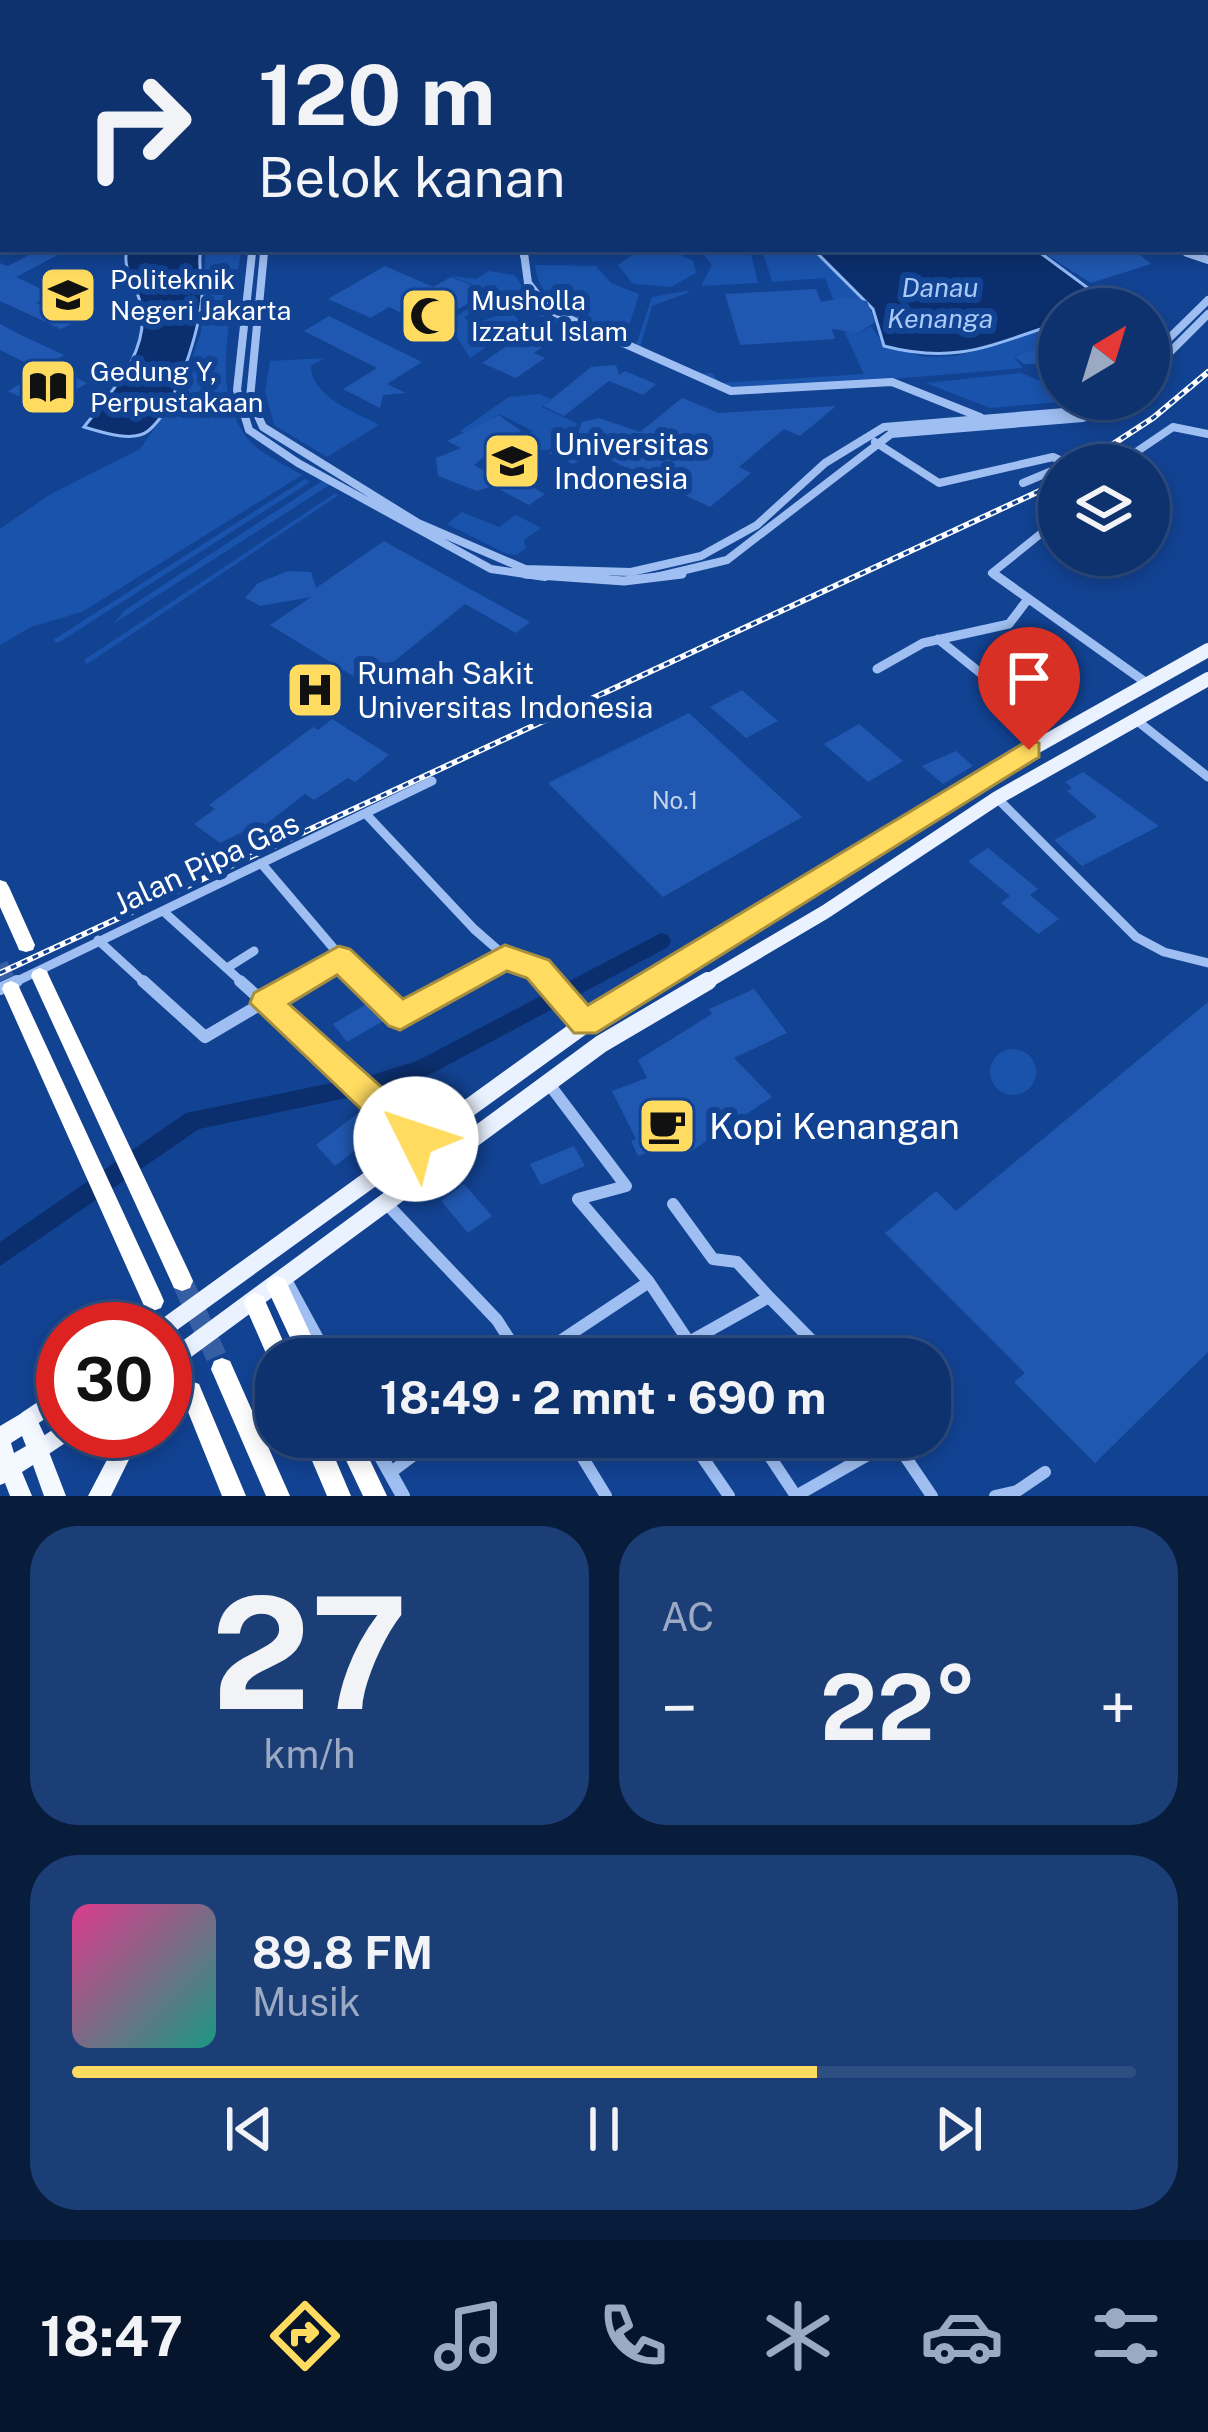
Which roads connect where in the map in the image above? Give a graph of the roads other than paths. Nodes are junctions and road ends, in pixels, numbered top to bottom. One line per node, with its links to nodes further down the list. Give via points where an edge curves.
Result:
1 (252, 252): 4 (street)
2 (264, 252): 5 (street)
3 (524, 252): 10 (street, via 525,278 549,310 719,387 767,393 892,382)
4 (246, 306): 5 (street); 19 (street, via 236,390 244,422 265,444)
5 (260, 306): 19 (street, via 250,398 257,418 275,439)
6 (1206, 308): 7 (street); 8 (street)
7 (1170, 340)
8 (1170, 349)
9 (1038, 414): 10 (street)
10 (981, 418): 12 (street); 20 (street, via 870,432)
11 (1058, 420): 12 (street)
12 (996, 425): 14 (street, via 903,431)
13 (1208, 434): 15 (street, via 1173,427)
14 (874, 442): 16 (street, via 939,483); 20 (street)
15 (1148, 444)
16 (1038, 460)
17 (1038, 477): 18 (street)
18 (1023, 483)
19 (360, 493): 20 (street, via 491,568 555,579 685,574 727,560)
20 (758, 531)
21 (1038, 535): 22 (street, via 991,571)
22 (1028, 599): 23 (street, via 1009,624); 27 (street)
23 (938, 639): 25 (street); 28 (street)
24 (1208, 650): 27 (main road)
25 (877, 669)
26 (1208, 679): 29 (main road)
27 (1148, 684): 45 (main road, via 974,781)
28 (1023, 707)
29 (1136, 719): 30 (street); 32 (main road)
30 (1208, 776)
31 (432, 781): 33 (street, Jalan Pipa Gas)
32 (997, 798): 42 (street, via 1136,937); 47 (main road)
33 (366, 814): 34 (street, Jalan Pipa Gas); 40 (street)
34 (261, 862): 36 (street, Jalan Pipa Gas); 41 (street)
35 (0, 887): 38 (highway)
36 (163, 911): 37 (street, Jalan Pipa Gas); 43 (street)
37 (98, 940): 46 (street, Jalan Pipa Gas); 48 (street, via 205,1037)
38 (26, 945)
39 (254, 950): 43 (street)
40 (505, 957): 41 (street, via 400,1016); 49 (street, via 538,969)
41 (339, 958): 48 (street)
42 (1208, 963)
43 (227, 968): 48 (street)
44 (40, 976): 54 (highway)
45 (667, 976): 47 (main road); 49 (main road)
46 (6, 989): 58 (highway)
47 (683, 993): 50 (main road)
48 (266, 1003): 51 (street)
49 (585, 1024): 51 (main road)
50 (548, 1082): 52 (main road); 55 (street, via 626,1186 578,1199)
51 (419, 1142): 60 (main road)
52 (385, 1202): 56 (main road); 64 (street)
53 (673, 1204): 57 (street, via 713,1259 737,1262)
54 (182, 1281)
55 (649, 1282): 65 (street); 66 (street)
56 (281, 1283): 59 (main road); 62 (highway); 63 (street)
57 (769, 1298): 67 (street); 68 (street)
58 (153, 1301)
59 (256, 1303): 61 (highway); 69 (main road)
60 (192, 1308)
61 (271, 1338)
62 (303, 1338)
63 (315, 1338)
64 (509, 1338)
65 (565, 1338)
66 (688, 1338)
67 (702, 1338)
68 (809, 1338)
69 (192, 1347)
70 (222, 1369): 96 (highway)
71 (192, 1394): 91 (highway)
72 (36, 1414): 73 (main road)
73 (27, 1420): 74 (highway); 75 (highway)
74 (0, 1440): 88 (highway)
75 (36, 1440)
76 (36, 1452): 88 (highway)
77 (43, 1458): 94 (highway)
78 (119, 1458): 95 (highway)
79 (323, 1458): 97 (highway)
80 (357, 1458): 98 (highway)
81 (382, 1458): 90 (street)
82 (410, 1458): 90 (street)
83 (583, 1458): 100 (street)
84 (703, 1458): 101 (street)
85 (771, 1458): 102 (street)
86 (860, 1458): 102 (street)
87 (906, 1458): 103 (street)
88 (5, 1471): 93 (highway)
89 (1045, 1472): 92 (street)
90 (390, 1473): 99 (street)
91 (232, 1492)
92 (1020, 1493): 104 (street)
93 (21, 1496)
94 (55, 1496)
95 (99, 1496)
96 (278, 1496)
97 (339, 1496)
98 (375, 1496)
99 (404, 1496)
100 (606, 1496)
101 (729, 1496)
102 (796, 1496)
103 (932, 1496)
104 (995, 1496)

